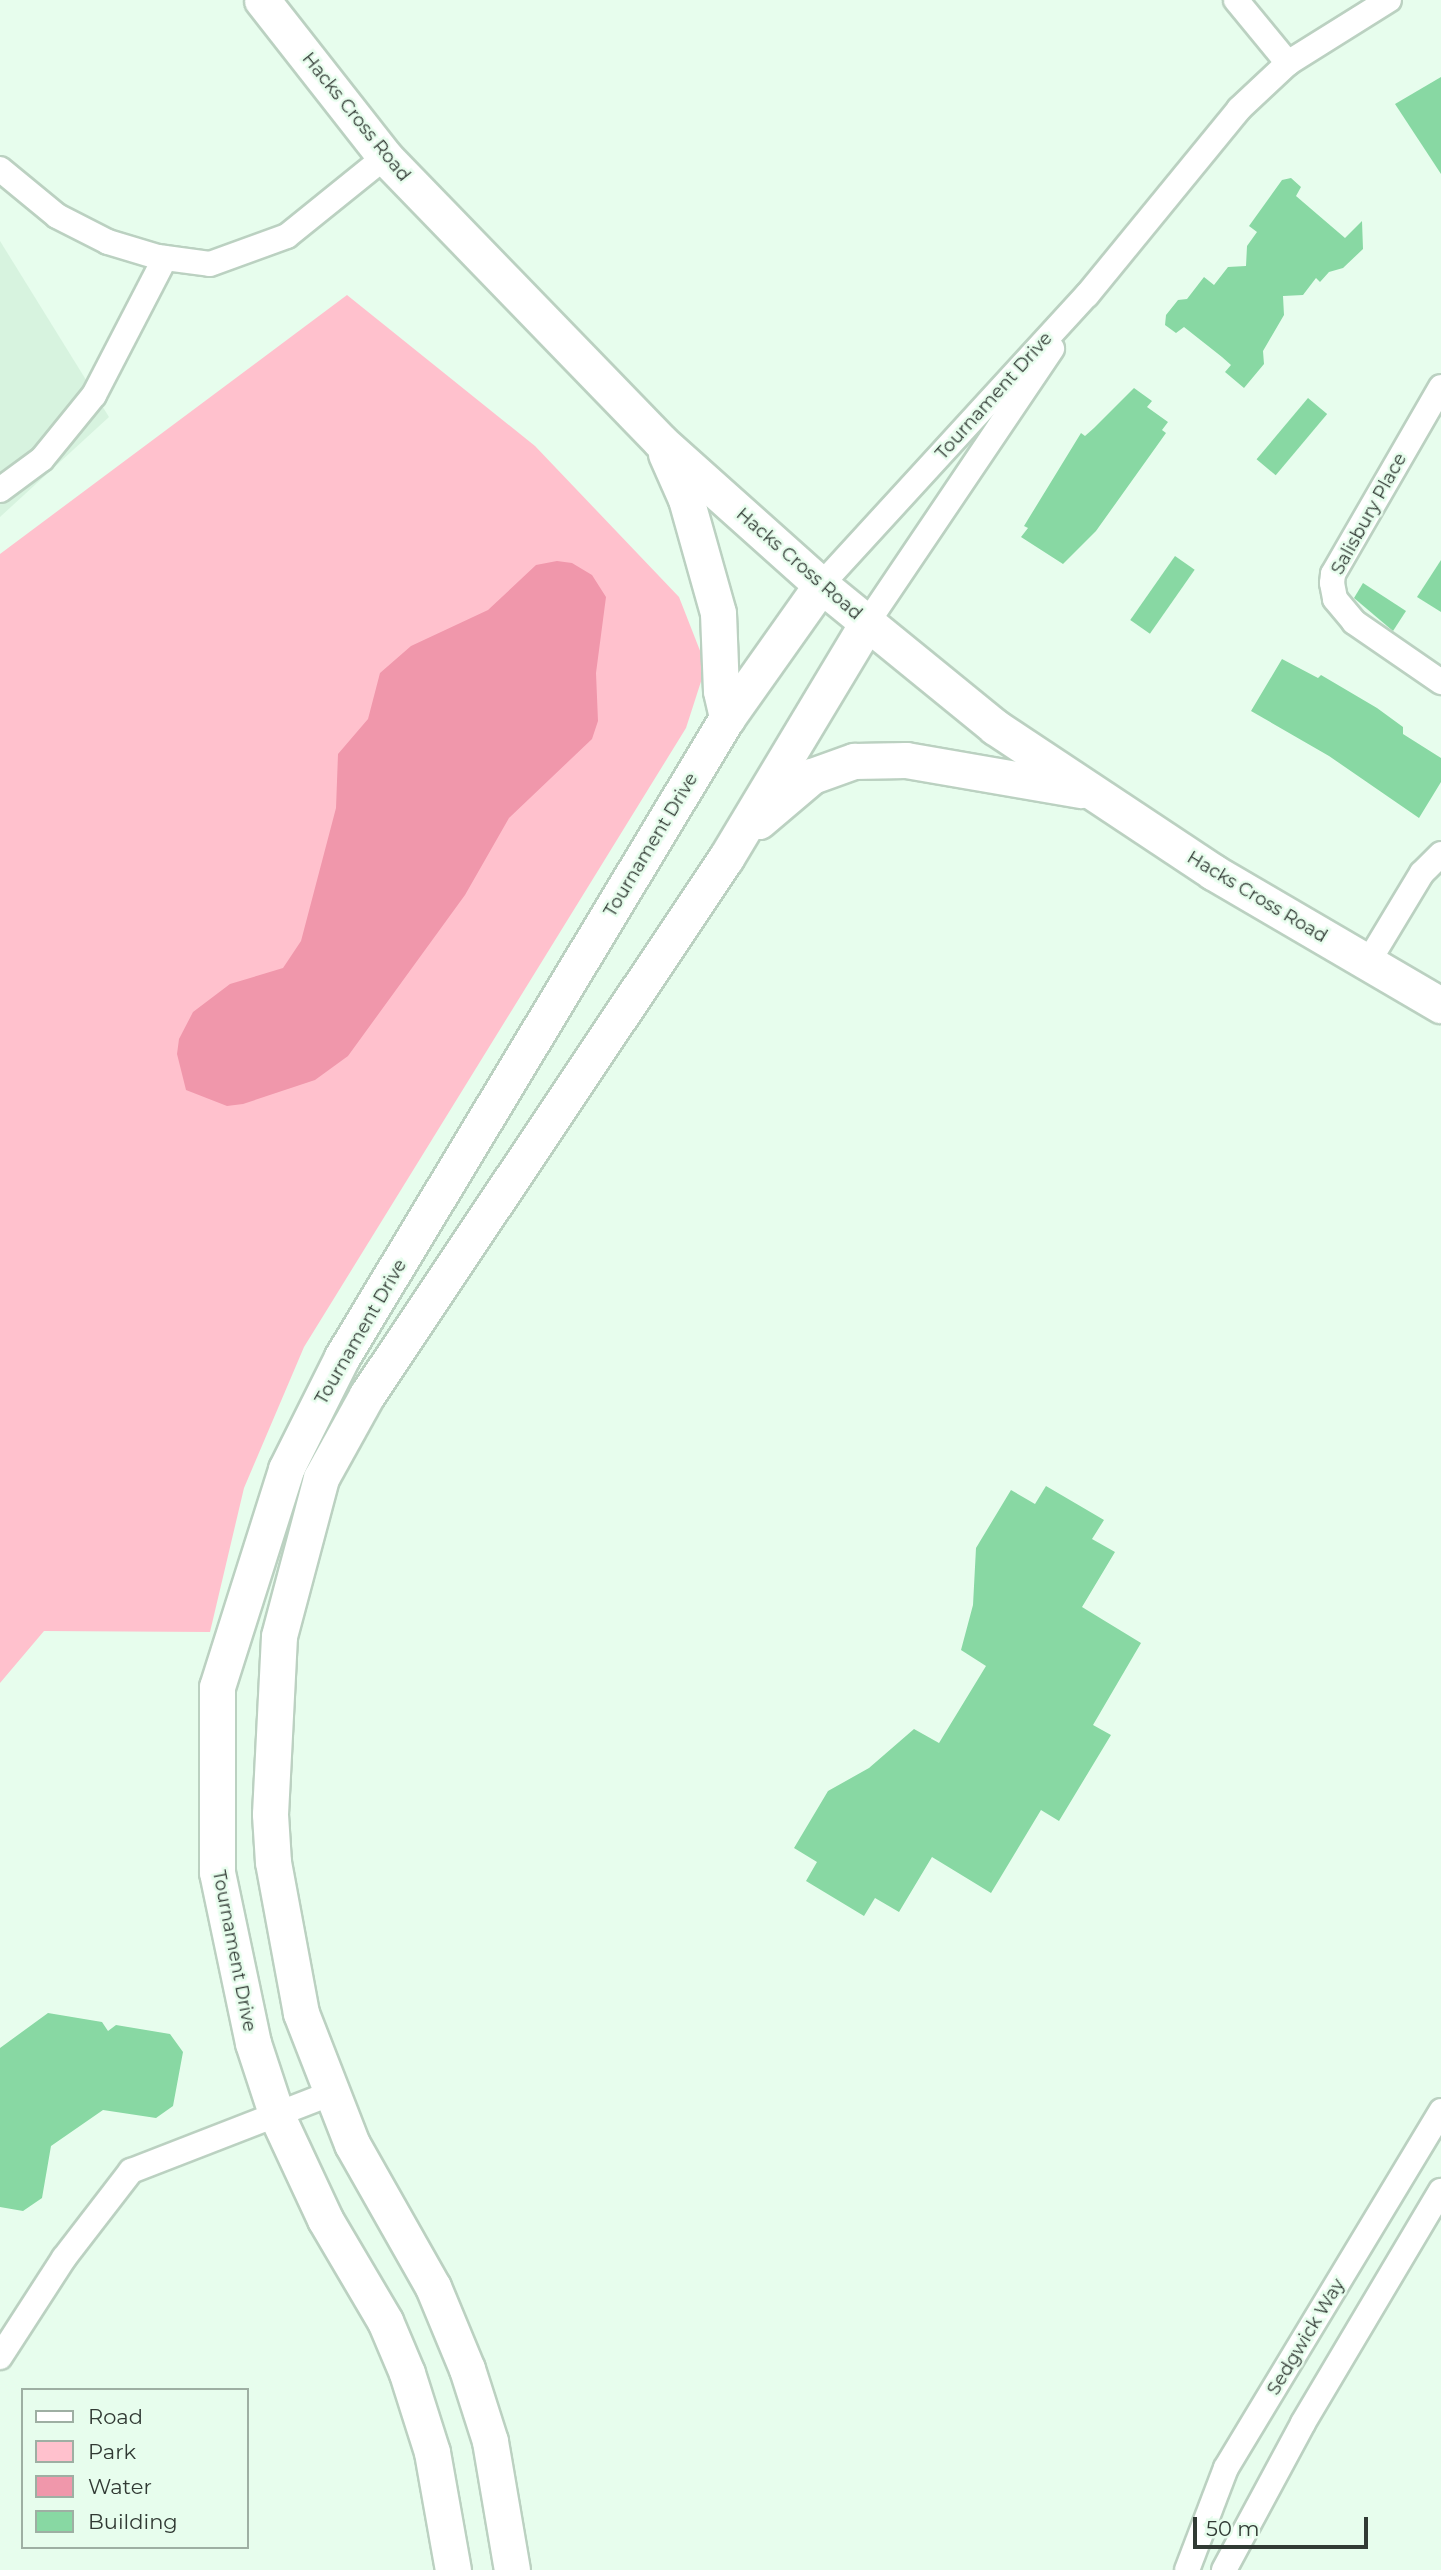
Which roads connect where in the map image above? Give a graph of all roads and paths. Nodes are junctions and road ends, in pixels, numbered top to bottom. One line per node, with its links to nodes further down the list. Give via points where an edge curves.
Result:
1 (262, 0): 5 (street, Hacks Cross Road)
2 (1236, 0): 4 (street)
3 (1389, 0): 4 (street, Tournament Drive)
4 (1288, 63): 8 (street, Tournament Drive, via 1207,146)
5 (385, 157): 7 (street, via 287,236 210,264); 10 (street, Hacks Cross Road)
6 (0, 169): 7 (street, via 57,216 108,242)
7 (165, 258): 11 (street, via 94,396 42,459)
8 (1087, 295): 12 (street, Tournament Drive); 13 (street, Tournament Drive, via 1001,430)
9 (1441, 387): 14 (street, Salisbury Place, via 1333,574 1332,583 1335,599 1354,622)
10 (660, 441): 12 (street, Hacks Cross Road); 15 (street, via 686,499 718,613 721,691)
11 (0, 491)
12 (821, 585): 13 (street, Hacks Cross Road); 15 (street, Tournament Drive)
13 (867, 623): 16 (street, Hacks Cross Road, via 995,727); 17 (street, Tournament Drive)
14 (1441, 682)
15 (727, 718): 23 (street, Tournament Drive, via 342,1357 286,1469 217,1687 217,1858 253,2043)
16 (1093, 792): 17 (street, via 906,760 854,761 812,776); 19 (street, Hacks Cross Road, via 1213,872)
17 (737, 839): 21 (street, Tournament Drive, via 367,1395 321,1478 279,1636 270,1814 273,1862 301,2013)
18 (1441, 854): 19 (street, via 1422,873)
19 (1367, 964): 20 (street, Hacks Cross Road)
20 (1441, 1005)
21 (332, 2093): 23 (street); 27 (street, Tournament Drive, via 352,2144 433,2287 467,2369 492,2453)
22 (1441, 2111): 28 (street, Sedgwick Way, via 1226,2468)
23 (277, 2116): 25 (street, via 131,2171 64,2258); 26 (street, Tournament Drive, via 325,2219 385,2321 407,2373 432,2452)
24 (1441, 2191): 29 (street, via 1301,2427)
25 (0, 2357)
26 (453, 2570)
27 (512, 2570)
28 (1186, 2570)
29 (1224, 2570)

